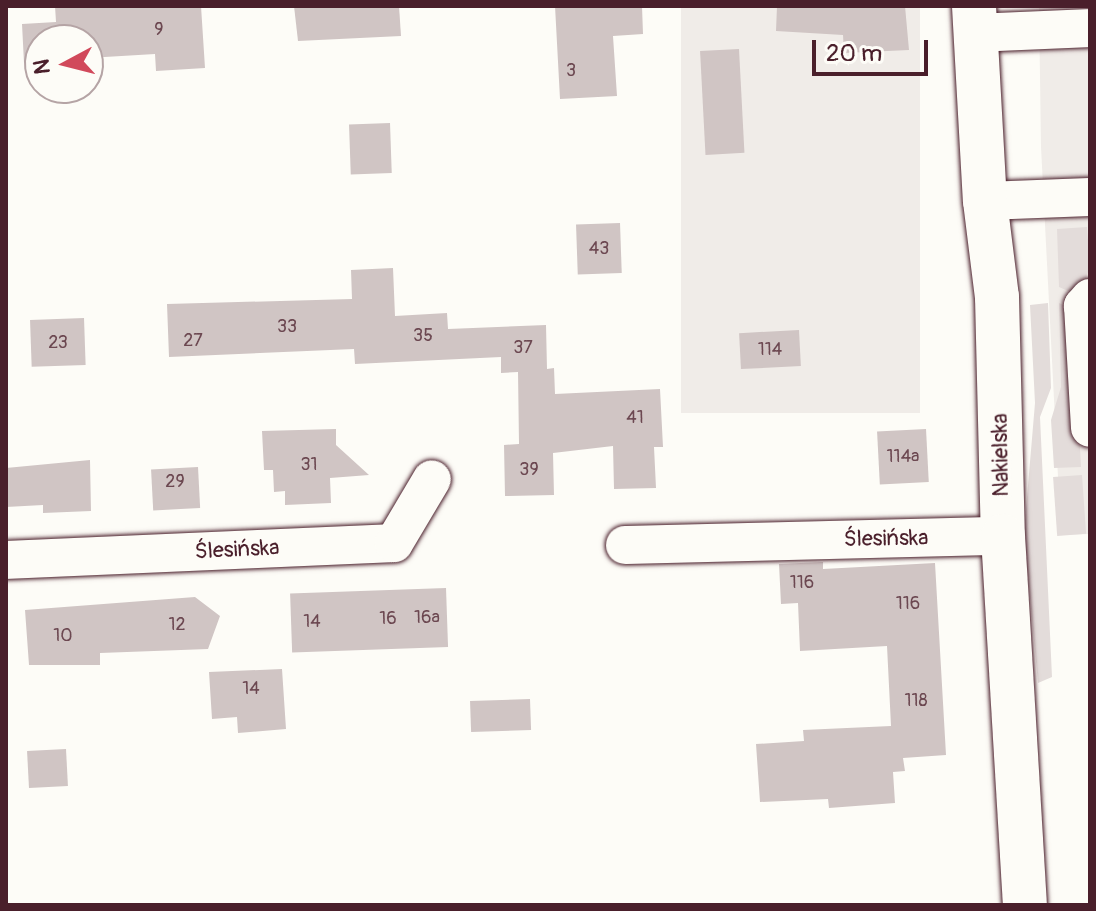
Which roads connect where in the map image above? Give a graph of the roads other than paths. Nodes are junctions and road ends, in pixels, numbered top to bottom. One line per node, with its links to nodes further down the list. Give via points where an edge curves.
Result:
1 (975, 19): 2 (street); 4 (main road, Nakielska)
2 (1090, 28)
3 (1090, 197): 4 (street)
4 (985, 201): 8 (main road, Nakielska, via 997,297)
5 (1090, 298): 6 (street, via 1083,306)
6 (1090, 428)
7 (432, 479): 10 (street, Ślesińska, via 394,543)
8 (1003, 536): 9 (street, Ślesińska); 11 (main road, Nakielska)
9 (625, 545)
10 (6, 560)
11 (1025, 905)

